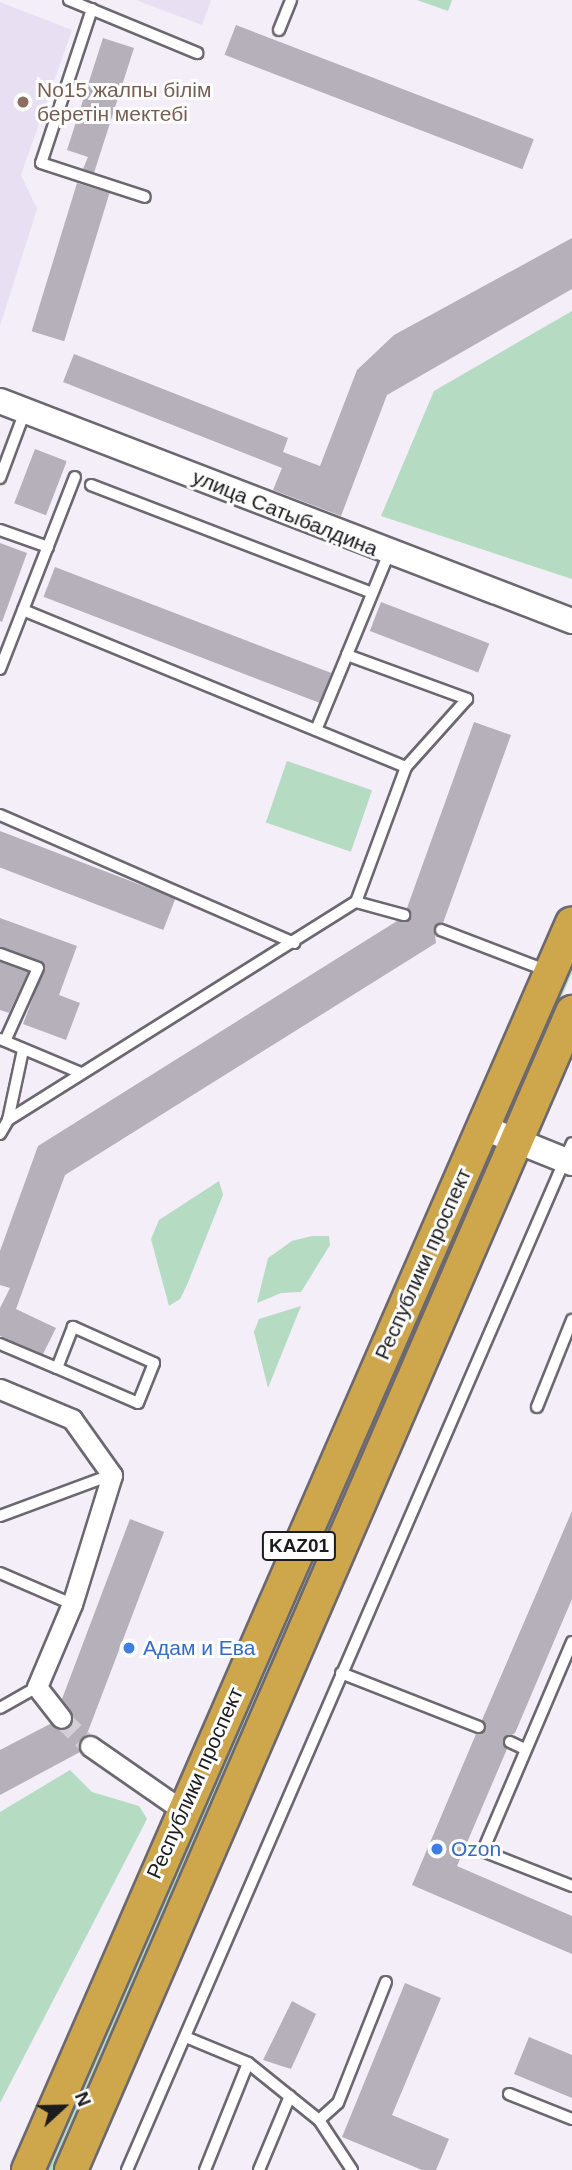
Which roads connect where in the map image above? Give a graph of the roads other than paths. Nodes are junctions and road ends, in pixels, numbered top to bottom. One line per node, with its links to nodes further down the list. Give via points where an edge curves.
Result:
1 (69, 0): 3 (lane)
2 (291, 0): 4 (lane)
3 (92, 9): 5 (lane); 6 (lane, via 41,163)
4 (279, 30)
5 (197, 53)
6 (145, 197)
7 (0, 401): 8 (street, улица Сатыбалдина)
8 (25, 411): 10 (lane); 14 (street, улица Сатыбалдина)
9 (75, 477): 13 (lane)
10 (0, 478)
11 (91, 485): 15 (lane)
12 (0, 530): 13 (lane)
13 (48, 547): 16 (lane)
14 (389, 554): 15 (lane); 17 (street, улица Сатыбалдина)
15 (372, 593): 18 (lane)
16 (23, 610): 19 (lane); 20 (lane)
17 (572, 621)
18 (347, 655): 20 (lane); 21 (lane, via 467,699)
19 (0, 668)
20 (316, 730): 21 (lane)
21 (406, 767): 23 (lane)
22 (0, 815): 27 (lane)
23 (356, 902): 24 (lane); 27 (lane)
24 (404, 915)
25 (572, 923): 29 (highway, Республики проспект / KАZ01)
26 (441, 930): 29 (lane)
27 (294, 943): 33 (lane)
28 (0, 954): 31 (lane, via 38,968)
29 (551, 972): 35 (highway, Республики проспект / KАZ01)
30 (572, 1012): 37 (highway, Республики проспект / KАZ01)
31 (2, 1040): 32 (lane)
32 (23, 1050): 33 (lane); 34 (lane)
33 (81, 1073): 34 (lane)
34 (8, 1120): 36 (lane)
35 (482, 1127): 37 (street); 57 (highway, Республики проспект / KАZ01)
36 (0, 1134)
37 (516, 1142): 38 (street); 67 (highway, Республики проспект / KАZ01)
38 (570, 1156): 49 (lane)
39 (572, 1320): 43 (lane)
40 (0, 1344): 41 (lane)
41 (57, 1368): 41 (lane, via 138,1403 154,1363 73,1327)
42 (0, 1389): 44 (street, via 72,1419)
43 (537, 1407)
44 (112, 1475): 45 (lane); 47 (street)
45 (0, 1517)
46 (0, 1573): 47 (lane)
47 (72, 1604): 50 (street)
48 (572, 1642): 56 (lane)
49 (341, 1673): 53 (lane); 60 (lane)
50 (37, 1687): 51 (lane); 52 (street)
51 (0, 1708)
52 (61, 1718)
53 (479, 1727)
54 (510, 1742): 56 (lane)
55 (90, 1746): 57 (street)
56 (525, 1749): 58 (lane, via 483,1851)
57 (182, 1810): 66 (highway, Республики проспект / KАZ01)
58 (572, 1886)
59 (386, 1982): 65 (lane, via 338,2103)
60 (188, 2038): 61 (lane); 68 (lane)
61 (248, 2063): 63 (lane); 69 (lane)
62 (509, 2094): 64 (lane)
63 (290, 2096): 65 (lane); 70 (lane)
64 (572, 2119)
65 (319, 2120): 71 (lane)
66 (28, 2170)
67 (71, 2170)
68 (127, 2170)
69 (205, 2170)
70 (259, 2170)
71 (352, 2170)

